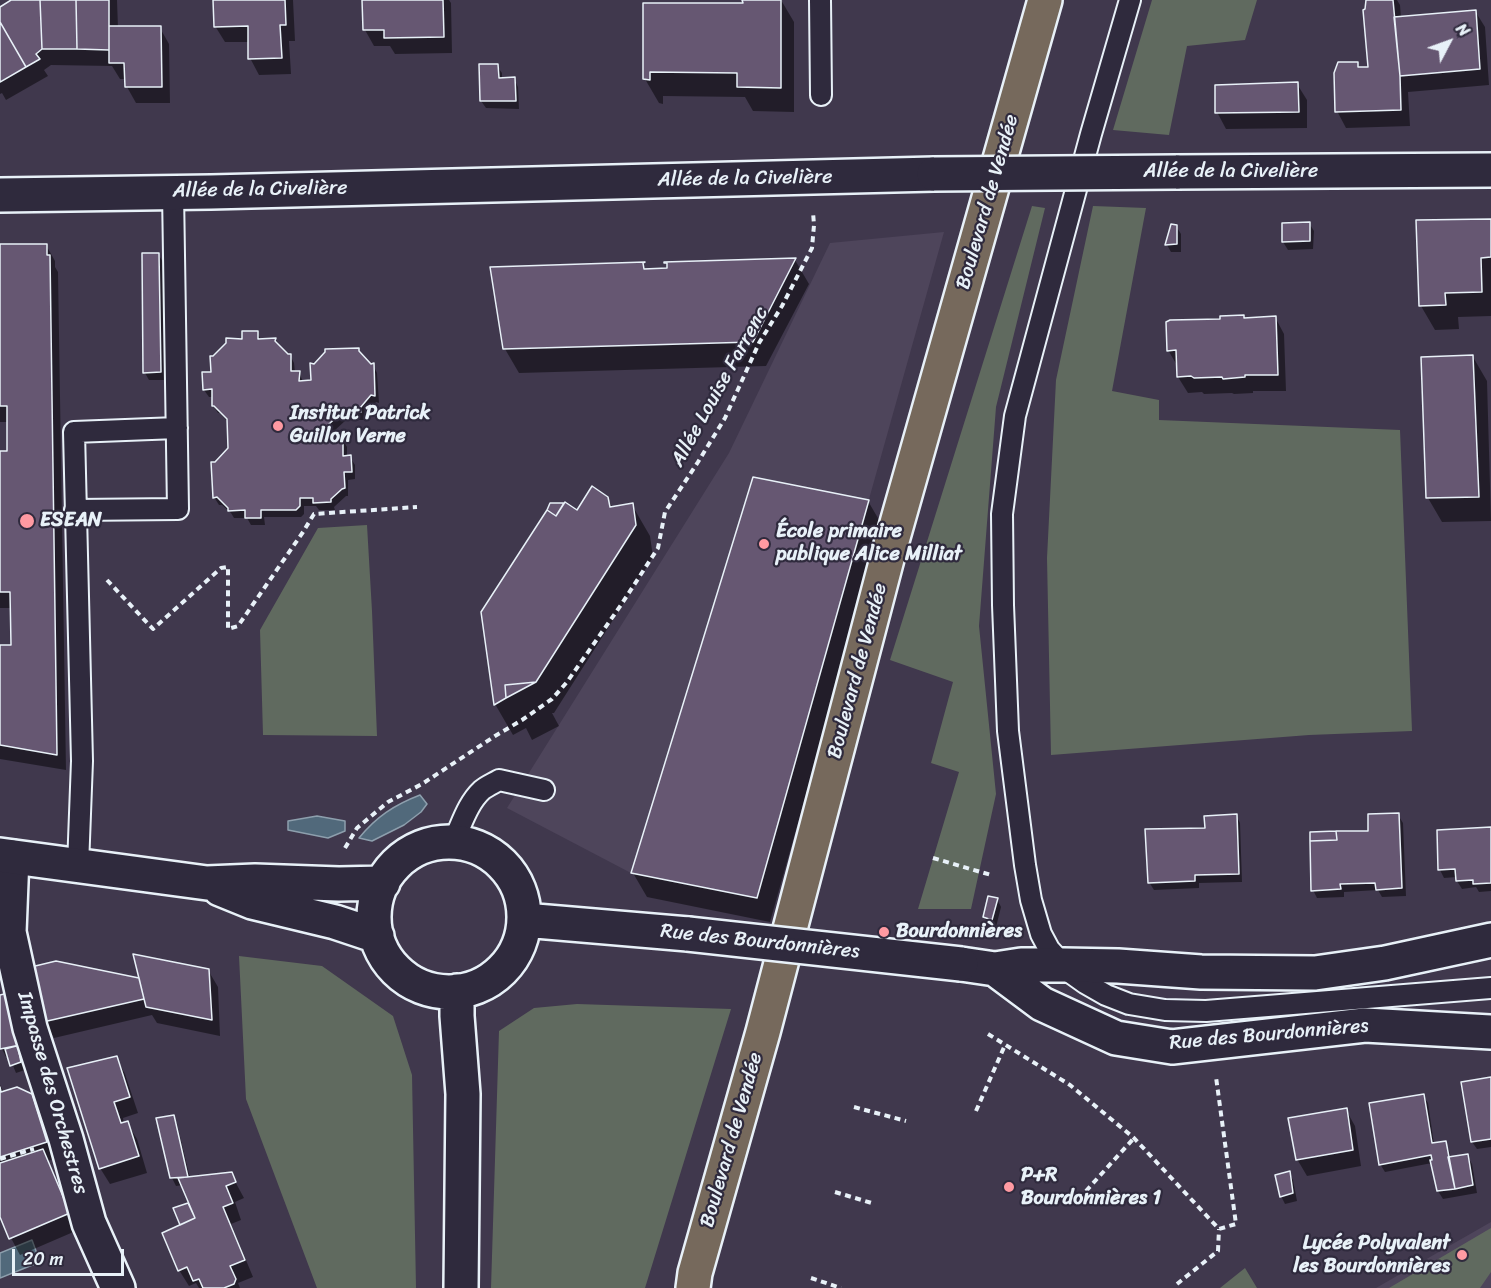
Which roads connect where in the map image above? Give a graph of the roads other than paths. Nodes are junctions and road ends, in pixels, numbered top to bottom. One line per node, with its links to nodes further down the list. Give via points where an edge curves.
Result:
1 (820, 0): 4 (lane)
2 (1045, 0): 24 (main road, Boulevard de Vendée, via 891,544 763,1032)
3 (1130, 0): 19 (lane, via 1015,416 1002,514 1008,731 1025,865 1041,934)
4 (821, 95)
5 (1491, 170): 6 (street, Allée de la Civelière, bridge, via 934,174)
6 (173, 192): 7 (street, Allée de la Civelière); 8 (lane)
7 (0, 195)
8 (177, 428): 9 (lane, via 74,432); 9 (lane, via 178,509)
9 (75, 510): 13 (lane, via 82,761)
10 (544, 789): 11 (lane, via 499,780 483,789 468,807)
11 (453, 842): 14 (street, via 412,852); 16 (street, via 480,849 504,866 519,890)
12 (6, 856): 13 (street); 25 (street, Impasse des Orchestres, via 9,932 30,1028 89,1224)
13 (78, 866): 15 (street)
14 (383, 883): 15 (street); 17 (street, via 375,915)
15 (207, 884): 17 (street, via 252,902)
16 (524, 920): 20 (street, Rue des Bourdonnières, bridge); 22 (street, via 518,947 502,970 484,984)
17 (377, 936): 22 (street, via 387,959 409,980 426,988)
18 (1491, 940): 19 (street, Rue des Bourdonnières, via 1385,963 1315,973)
19 (1064, 965): 20 (street, Rue des Bourdonnières); 21 (lane, via 1106,996 1165,1010 1206,1011)
20 (995, 969): 23 (street, Rue des Bourdonnières, via 1042,1004 1116,1038 1172,1047 1365,1025)
21 (1491, 988)
22 (457, 991): 26 (street, via 463,1094)
23 (1491, 1032)
24 (692, 1283)
25 (118, 1288)
26 (461, 1288)

